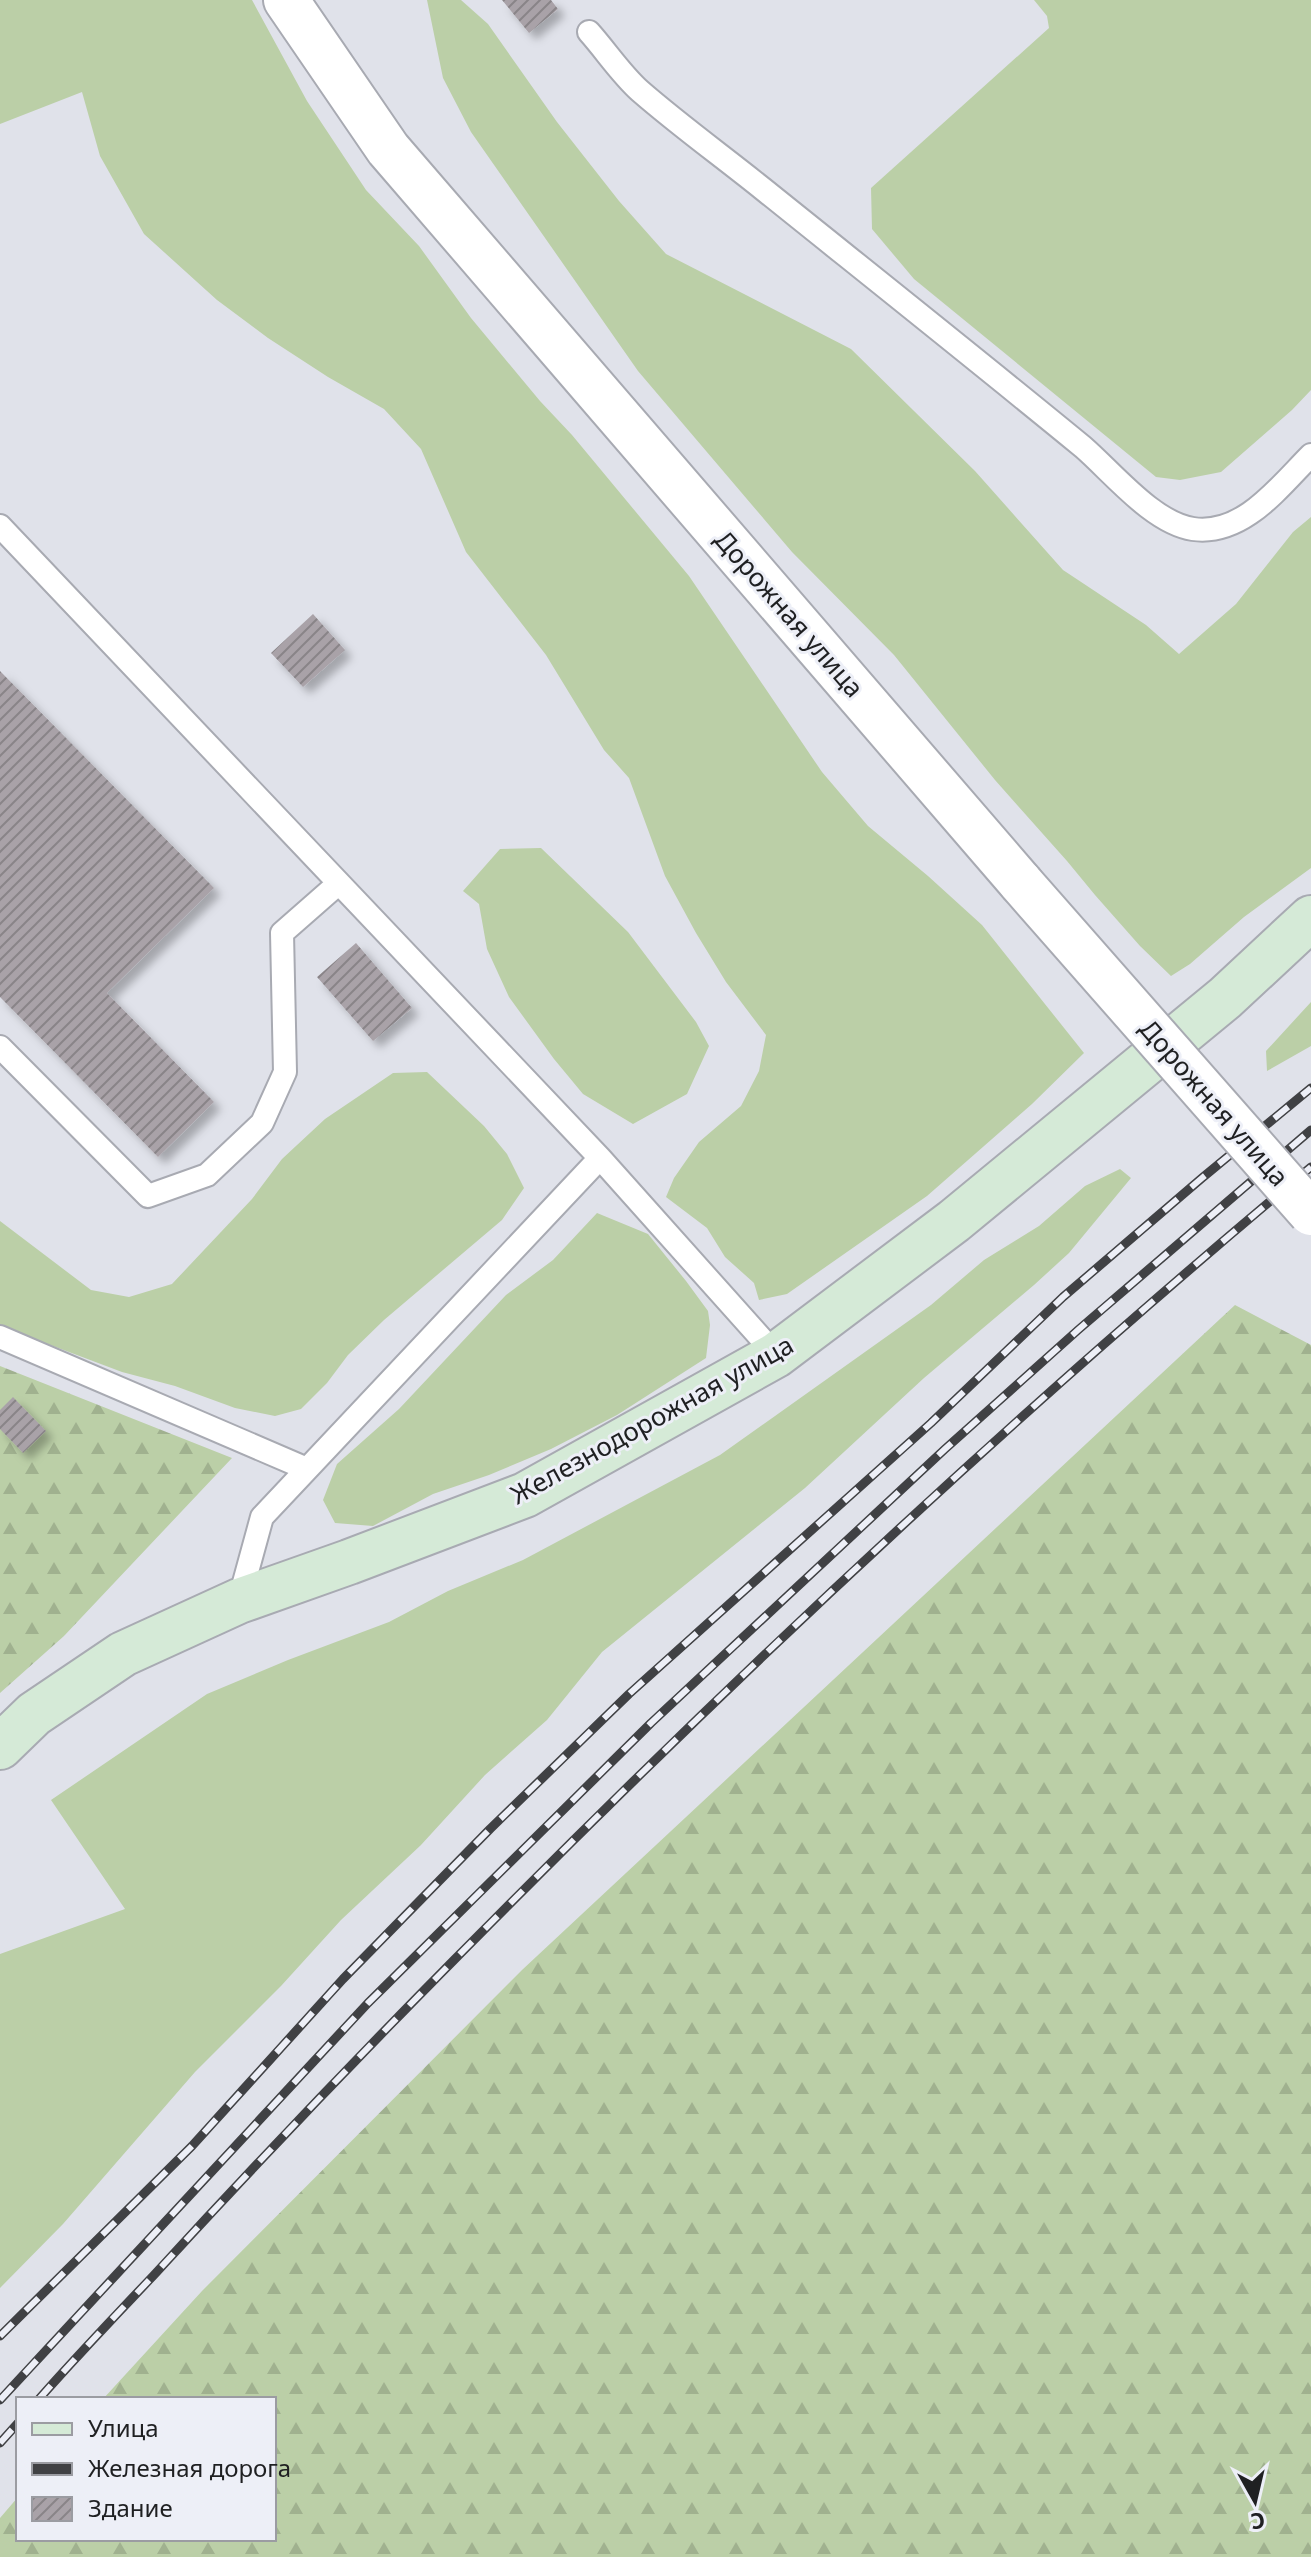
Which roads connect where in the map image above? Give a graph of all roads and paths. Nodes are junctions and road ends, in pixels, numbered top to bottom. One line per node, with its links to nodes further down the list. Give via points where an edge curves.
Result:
1 (286, 0): 9 (street, Дорожная улица, bridge, via 388,149)
2 (589, 32): 3 (lane, via 638,89 956,342 1170,522 1214,530 1237,520 1257,509)
3 (1311, 455)
4 (0, 526): 5 (lane)
5 (339, 883): 7 (lane, via 282,933 285,1072 262,1123 207,1175 148,1196); 8 (lane)
6 (1311, 918): 11 (main road, Железнодорожная улица, via 1225,998 954,1221)
7 (0, 1047)
8 (600, 1158): 11 (lane); 12 (lane)
9 (1311, 1213)
10 (0, 1337): 12 (lane)
11 (776, 1355): 13 (main road, Железнодорожная улица, via 525,1495)
12 (307, 1469): 13 (lane, via 262,1517)
13 (239, 1601): 14 (main road, Железнодорожная улица, via 123,1654 34,1714)
14 (0, 1747)

